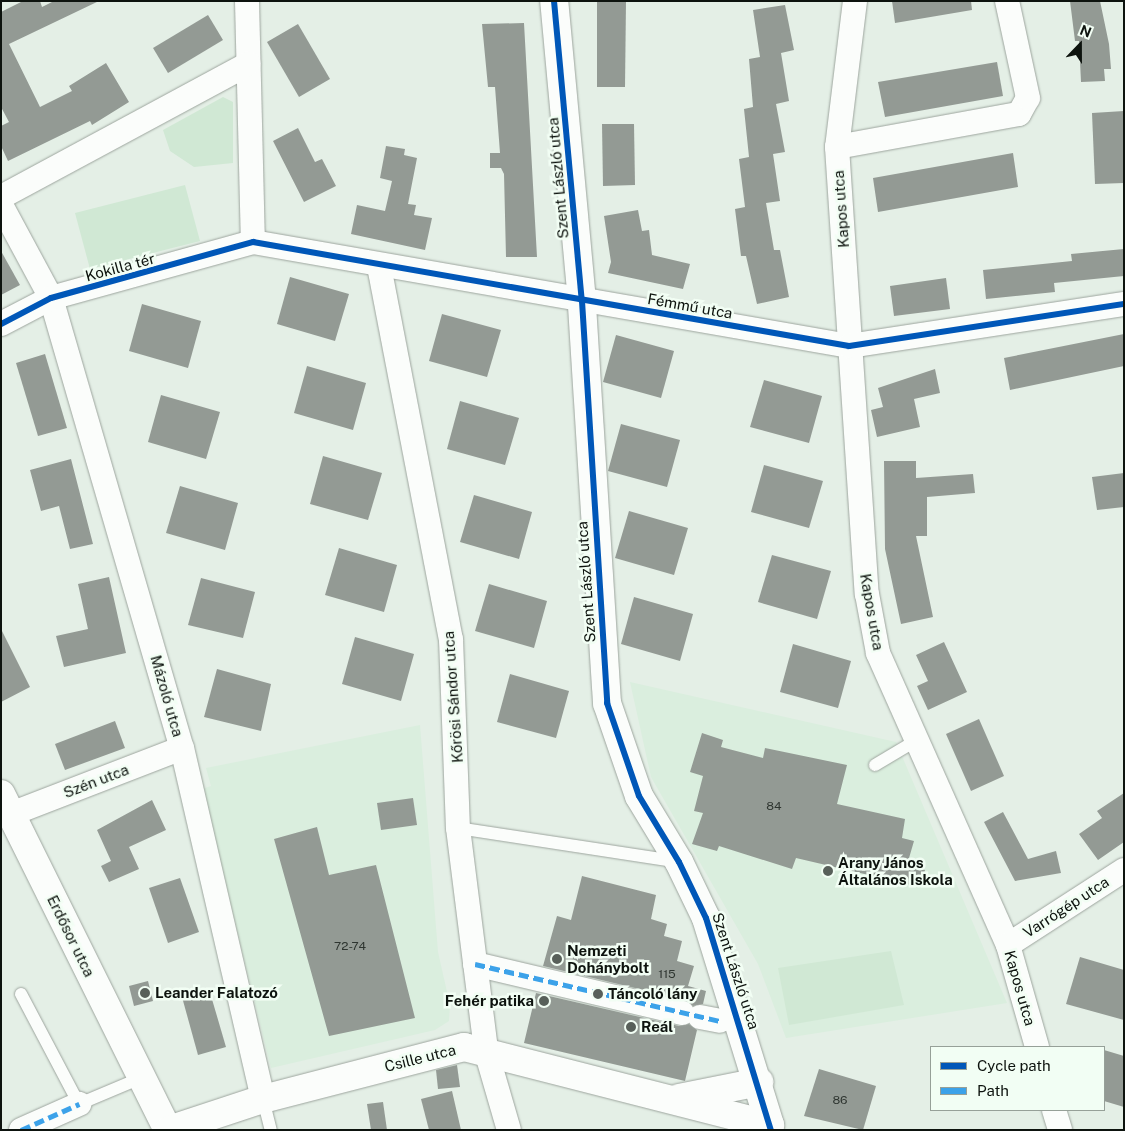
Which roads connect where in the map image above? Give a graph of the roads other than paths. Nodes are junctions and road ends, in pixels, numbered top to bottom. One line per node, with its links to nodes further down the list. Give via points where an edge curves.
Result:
1 (247, 1): 5 (street)
2 (554, 1): 12 (street, Szent László utca)
3 (855, 1): 6 (street, Kapos utca)
4 (1007, 1): 6 (street, via 1028,98 1019,114)
5 (248, 64): 7 (street); 9 (street)
6 (837, 147): 15 (street, Kapos utca)
7 (1, 197)
8 (1, 205): 11 (street)
9 (253, 242): 10 (street, Fémmű utca); 11 (street, Kokilla tér)
10 (379, 266): 12 (street, Fémmű utca); 20 (street, Kőrösi Sándor utca, via 451,639)
11 (51, 298): 14 (street); 17 (street, Mázoló utca)
12 (582, 301): 15 (street, Fémmű utca); 21 (street, Szent László utca, via 607,703)
13 (1124, 304): 15 (street, Fémmű utca)
14 (1, 324)
15 (849, 346): 16 (street, Kapos utca, via 867,594 878,653)
16 (916, 740): 18 (lane); 23 (street, Kapos utca)
17 (182, 748): 19 (street, Szén utca); 31 (street, Mázoló utca)
18 (875, 765)
19 (6, 804): 29 (street, Erdősor utca)
20 (458, 828): 21 (lane); 24 (street, Kőrösi Sándor utca)
21 (678, 862): 30 (street, Szent László utca, via 706,918)
22 (1124, 870): 23 (street, Varrógép utca)
23 (1008, 945): 27 (street, Kapos utca)
24 (475, 964): 26 (street); 28 (street, Kőrösi Sándor utca)
25 (21, 994): 33 (lane)
26 (701, 1017)
27 (1037, 1046)
28 (486, 1051): 31 (street, Csille utca, via 464,1047 443,1050); 32 (street, Csille utca); 39 (street, Kőrösi Sándor utca)
29 (141, 1078): 33 (lane); 37 (street, Erdősor utca)
30 (758, 1082): 32 (street, Csille utca); 35 (street, Szent László utca)
31 (263, 1099): 37 (street, Csille utca); 38 (lane)
32 (673, 1100): 35 (street, Csille utca)
33 (79, 1104): 36 (street)
34 (1054, 1111): 40 (street)
35 (770, 1128)
36 (21, 1130)
37 (168, 1130)
38 (271, 1130)
39 (509, 1130)
40 (1060, 1130)

